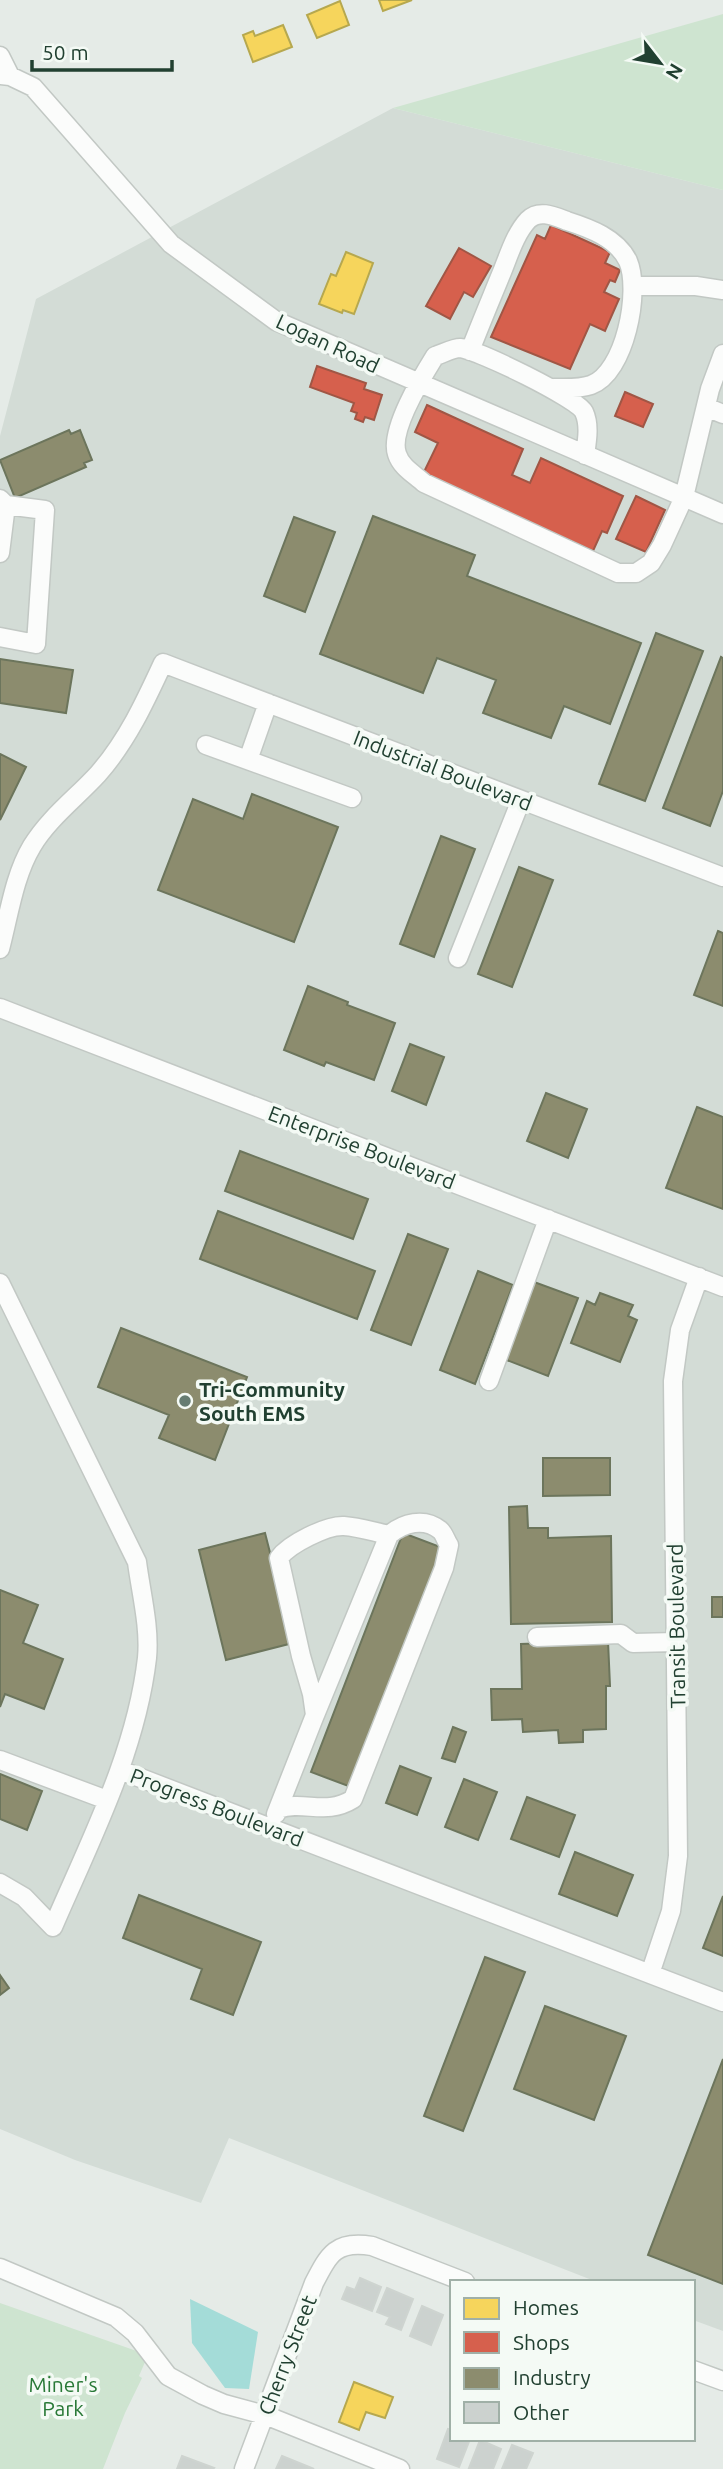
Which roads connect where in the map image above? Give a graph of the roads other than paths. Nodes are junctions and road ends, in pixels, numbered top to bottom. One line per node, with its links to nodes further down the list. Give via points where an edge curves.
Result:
1 (0, 56): 2 (street)
2 (5, 76): 7 (street, Logan Road, via 33,87 51,105 171,244 276,321)
3 (634, 286): 4 (street); 5 (street, via 628,260 612,242 591,229 545,213 529,218 516,237); 8 (street, via 624,339 612,368 590,386)
4 (723, 290)
5 (470, 352): 7 (street, via 459,348 435,356); 8 (street)
6 (723, 354): 9 (street)
7 (418, 384): 11 (street, Logan Road); 12 (street, via 399,430 396,452 403,466 424,483 618,573 636,573 651,563)
8 (552, 388): 11 (street, via 584,410 588,429)
9 (706, 407): 10 (street); 12 (street)
10 (723, 414)
11 (585, 454): 12 (street, Logan Road)
12 (684, 497): 14 (street, Logan Road)
13 (3, 502): 15 (street); 16 (street, via 45,510 36,644)
14 (723, 514)
15 (0, 553)
16 (0, 637)
17 (268, 703): 19 (street); 21 (street, Industrial Boulevard); 23 (street, Industrial Boulevard, via 163,663 132,729 33,845 21,869)
18 (206, 745): 19 (street)
19 (248, 760): 20 (street)
20 (352, 799)
21 (521, 800): 22 (street, Industrial Boulevard); 24 (street)
22 (723, 877)
23 (0, 949)
24 (458, 958)
25 (0, 1008): 26 (street, Enterprise Boulevard)
26 (548, 1219): 27 (street, Enterprise Boulevard); 30 (street)
27 (699, 1277): 29 (street, Enterprise Boulevard); 33 (street, Transit Boulevard, via 680,1330 673,1381)
28 (0, 1283): 36 (street, Progress Boulevard, via 137,1562 147,1656)
29 (723, 1287)
30 (489, 1381)
31 (389, 1535): 34 (street); 34 (street, via 341,1525 285,1549 279,1558); 38 (street, via 398,1526 421,1522 441,1531 449,1545 353,1799 341,1807 288,1806)
32 (537, 1637): 33 (street, via 621,1634 633,1643)
33 (676, 1643): 41 (street, Transit Boulevard, via 678,1856 671,1911)
34 (315, 1715): 38 (street)
35 (0, 1760): 37 (street)
36 (120, 1770): 37 (street); 39 (street, Progress Boulevard)
37 (107, 1800): 40 (street, via 53,1927 24,1897)
38 (278, 1810): 39 (street)
39 (270, 1827): 41 (street, Progress Boulevard)
40 (0, 1883)
41 (650, 1974): 42 (street, Progress Boulevard)
42 (723, 2002)
43 (0, 2268): 47 (street, via 116,2317 135,2333 168,2376 224,2404)
44 (460, 2280): 47 (street, Cherry Street, via 372,2246 339,2247 314,2283)
45 (695, 2371): 46 (street)
46 (723, 2381)
47 (265, 2415): 48 (street, Cherry Street); 49 (street)
48 (244, 2469)
49 (400, 2469)

